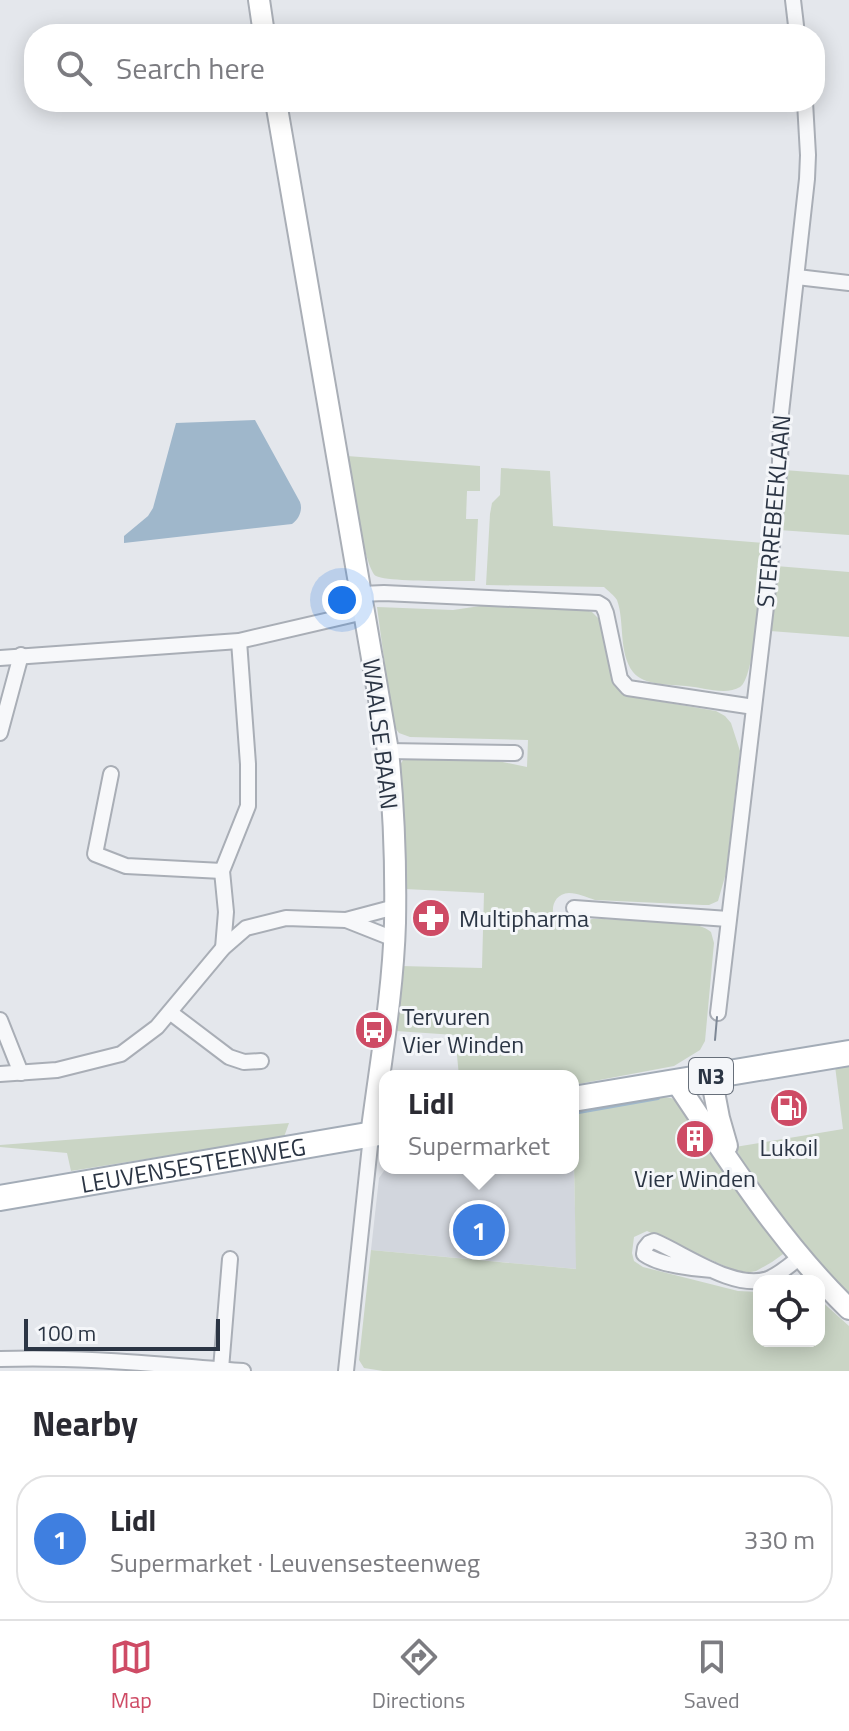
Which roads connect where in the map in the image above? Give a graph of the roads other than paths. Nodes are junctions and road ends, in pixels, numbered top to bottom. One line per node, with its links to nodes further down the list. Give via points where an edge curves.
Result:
1 (259, 0): 3 (street)
2 (793, 0): 4 (street)
3 (263, 24)
4 (796, 24)
5 (278, 112): 9 (street, WAALSE BAAN)
6 (806, 112): 7 (street, STERREBEEKLAAN, via 807,179)
7 (797, 277): 8 (street); 13 (street, STERREBEEKLAAN)
8 (849, 283)
9 (363, 603): 10 (street); 13 (street, via 384,593 598,603 606,613 626,686); 15 (street, WAALSE BAAN)
10 (239, 641): 11 (street); 18 (street, via 248,806)
11 (21, 655): 12 (street); 14 (street)
12 (0, 658)
13 (754, 707): 22 (street, STERREBEEKLAAN)
14 (0, 733)
15 (388, 751): 16 (street); 19 (street, WAALSE BAAN)
16 (515, 753)
17 (111, 774): 18 (street, via 95,854 126,866)
18 (222, 871): 21 (street)
19 (395, 907): 23 (street); 25 (street, WAALSE BAAN)
20 (574, 908): 22 (street)
21 (226, 912): 24 (street); 26 (street)
22 (728, 919): 28 (street, STERREBEEKLAAN)
23 (346, 920): 24 (street, via 286,918); 25 (street)
24 (246, 928): 26 (street)
25 (394, 939): 32 (street, WAALSE BAAN)
26 (223, 948): 27 (street)
27 (171, 1013): 31 (street, via 229,1057); 33 (street, via 121,1054)
28 (718, 1013)
29 (0, 1020): 33 (street)
30 (849, 1053): 35 (main road, N3)
31 (261, 1061)
32 (383, 1070)
33 (21, 1073): 34 (street)
34 (0, 1074)
35 (711, 1076): 36 (main road, N3); 39 (street)
36 (676, 1082): 37 (main road, N3); 39 (street)
37 (579, 1098)
38 (378, 1134): 40 (main road, LEUVENSESTEENWEG); 48 (street, WAALSE BAAN)
39 (737, 1172): 41 (street)
40 (0, 1198)
41 (800, 1257): 43 (street, via 762,1280); 44 (street)
42 (230, 1259): 46 (street)
43 (712, 1270)
44 (849, 1309)
45 (0, 1359): 46 (street)
46 (221, 1369): 47 (street)
47 (243, 1371)
48 (346, 1371)

